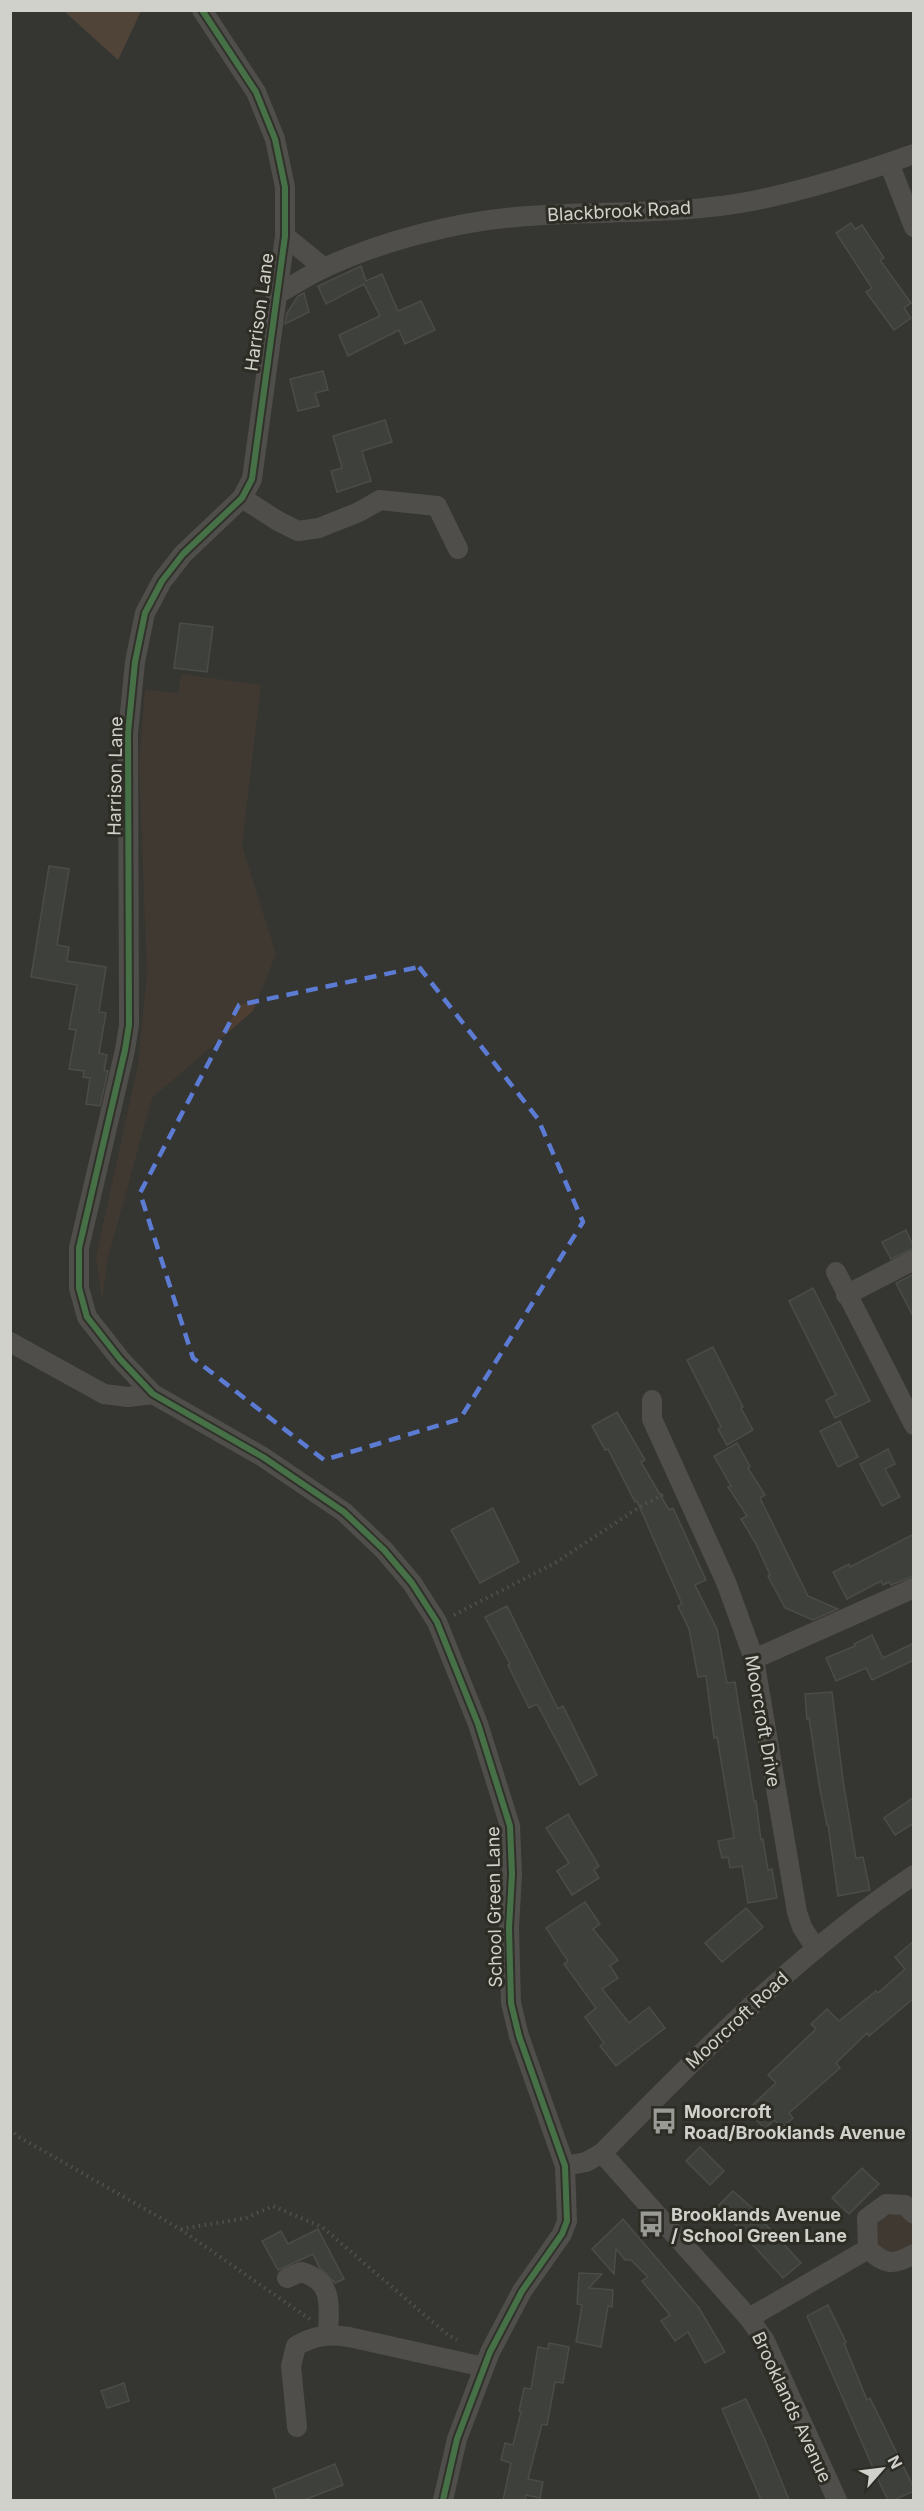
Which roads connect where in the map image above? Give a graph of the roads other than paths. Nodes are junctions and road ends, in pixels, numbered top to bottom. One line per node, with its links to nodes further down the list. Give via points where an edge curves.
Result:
1 (202, 10): 5 (street, Harrison Lane, via 256,92 275,139 285,187)
2 (914, 154): 3 (street, Blackbrook Road)
3 (889, 163): 4 (street); 6 (street, Blackbrook Road, via 751,201 464,224 404,239)
4 (912, 218)
5 (285, 236): 6 (street); 7 (street, Harrison Lane)
6 (324, 268): 7 (street, Blackbrook Road)
7 (276, 295): 8 (street, Harrison Lane, via 252,479)
8 (242, 498): 9 (street, via 298,531 319,528 380,500 437,506); 14 (street, Harrison Lane, via 183,554 162,581 145,613 135,662 128,733 129,1025 79,1248 79,1288 87,1317)
9 (458, 549)
10 (914, 1260): 12 (street)
11 (836, 1272): 12 (street)
12 (846, 1295): 16 (street)
13 (10, 1342): 14 (street, via 104,1394)
14 (153, 1394): 22 (street, School Green Lane, via 263,1457 344,1512 412,1583 437,1622 478,1724 510,1826 511,2004)
15 (652, 1400): 18 (street, Moorcroft Drive, via 652,1419 726,1582)
16 (914, 1425)
17 (914, 1587): 18 (street)
18 (754, 1659): 20 (street, Moorcroft Drive, via 797,1912)
19 (914, 1875): 20 (street, Moorcroft Road)
20 (816, 1949): 21 (street, Moorcroft Road, via 769,1988)
21 (602, 2153): 22 (street, Moorcroft Road, via 586,2162); 27 (street, Brooklands Avenue)
22 (565, 2166): 29 (street, School Green Lane, via 567,2221 562,2234 522,2291)
23 (914, 2214): 24 (street, via 905,2205 886,2204 867,2218)
24 (868, 2249): 25 (street, via 882,2261 898,2263); 27 (street)
25 (914, 2254)
26 (287, 2278): 28 (street, via 301,2272 320,2281 330,2299)
27 (749, 2318): 32 (street, Brooklands Avenue, via 765,2341)
28 (328, 2334): 29 (street); 30 (street, via 311,2337 296,2346 291,2366)
29 (483, 2367): 31 (street, School Green Lane, via 457,2439)
30 (297, 2427)
31 (443, 2500)
32 (837, 2500)

